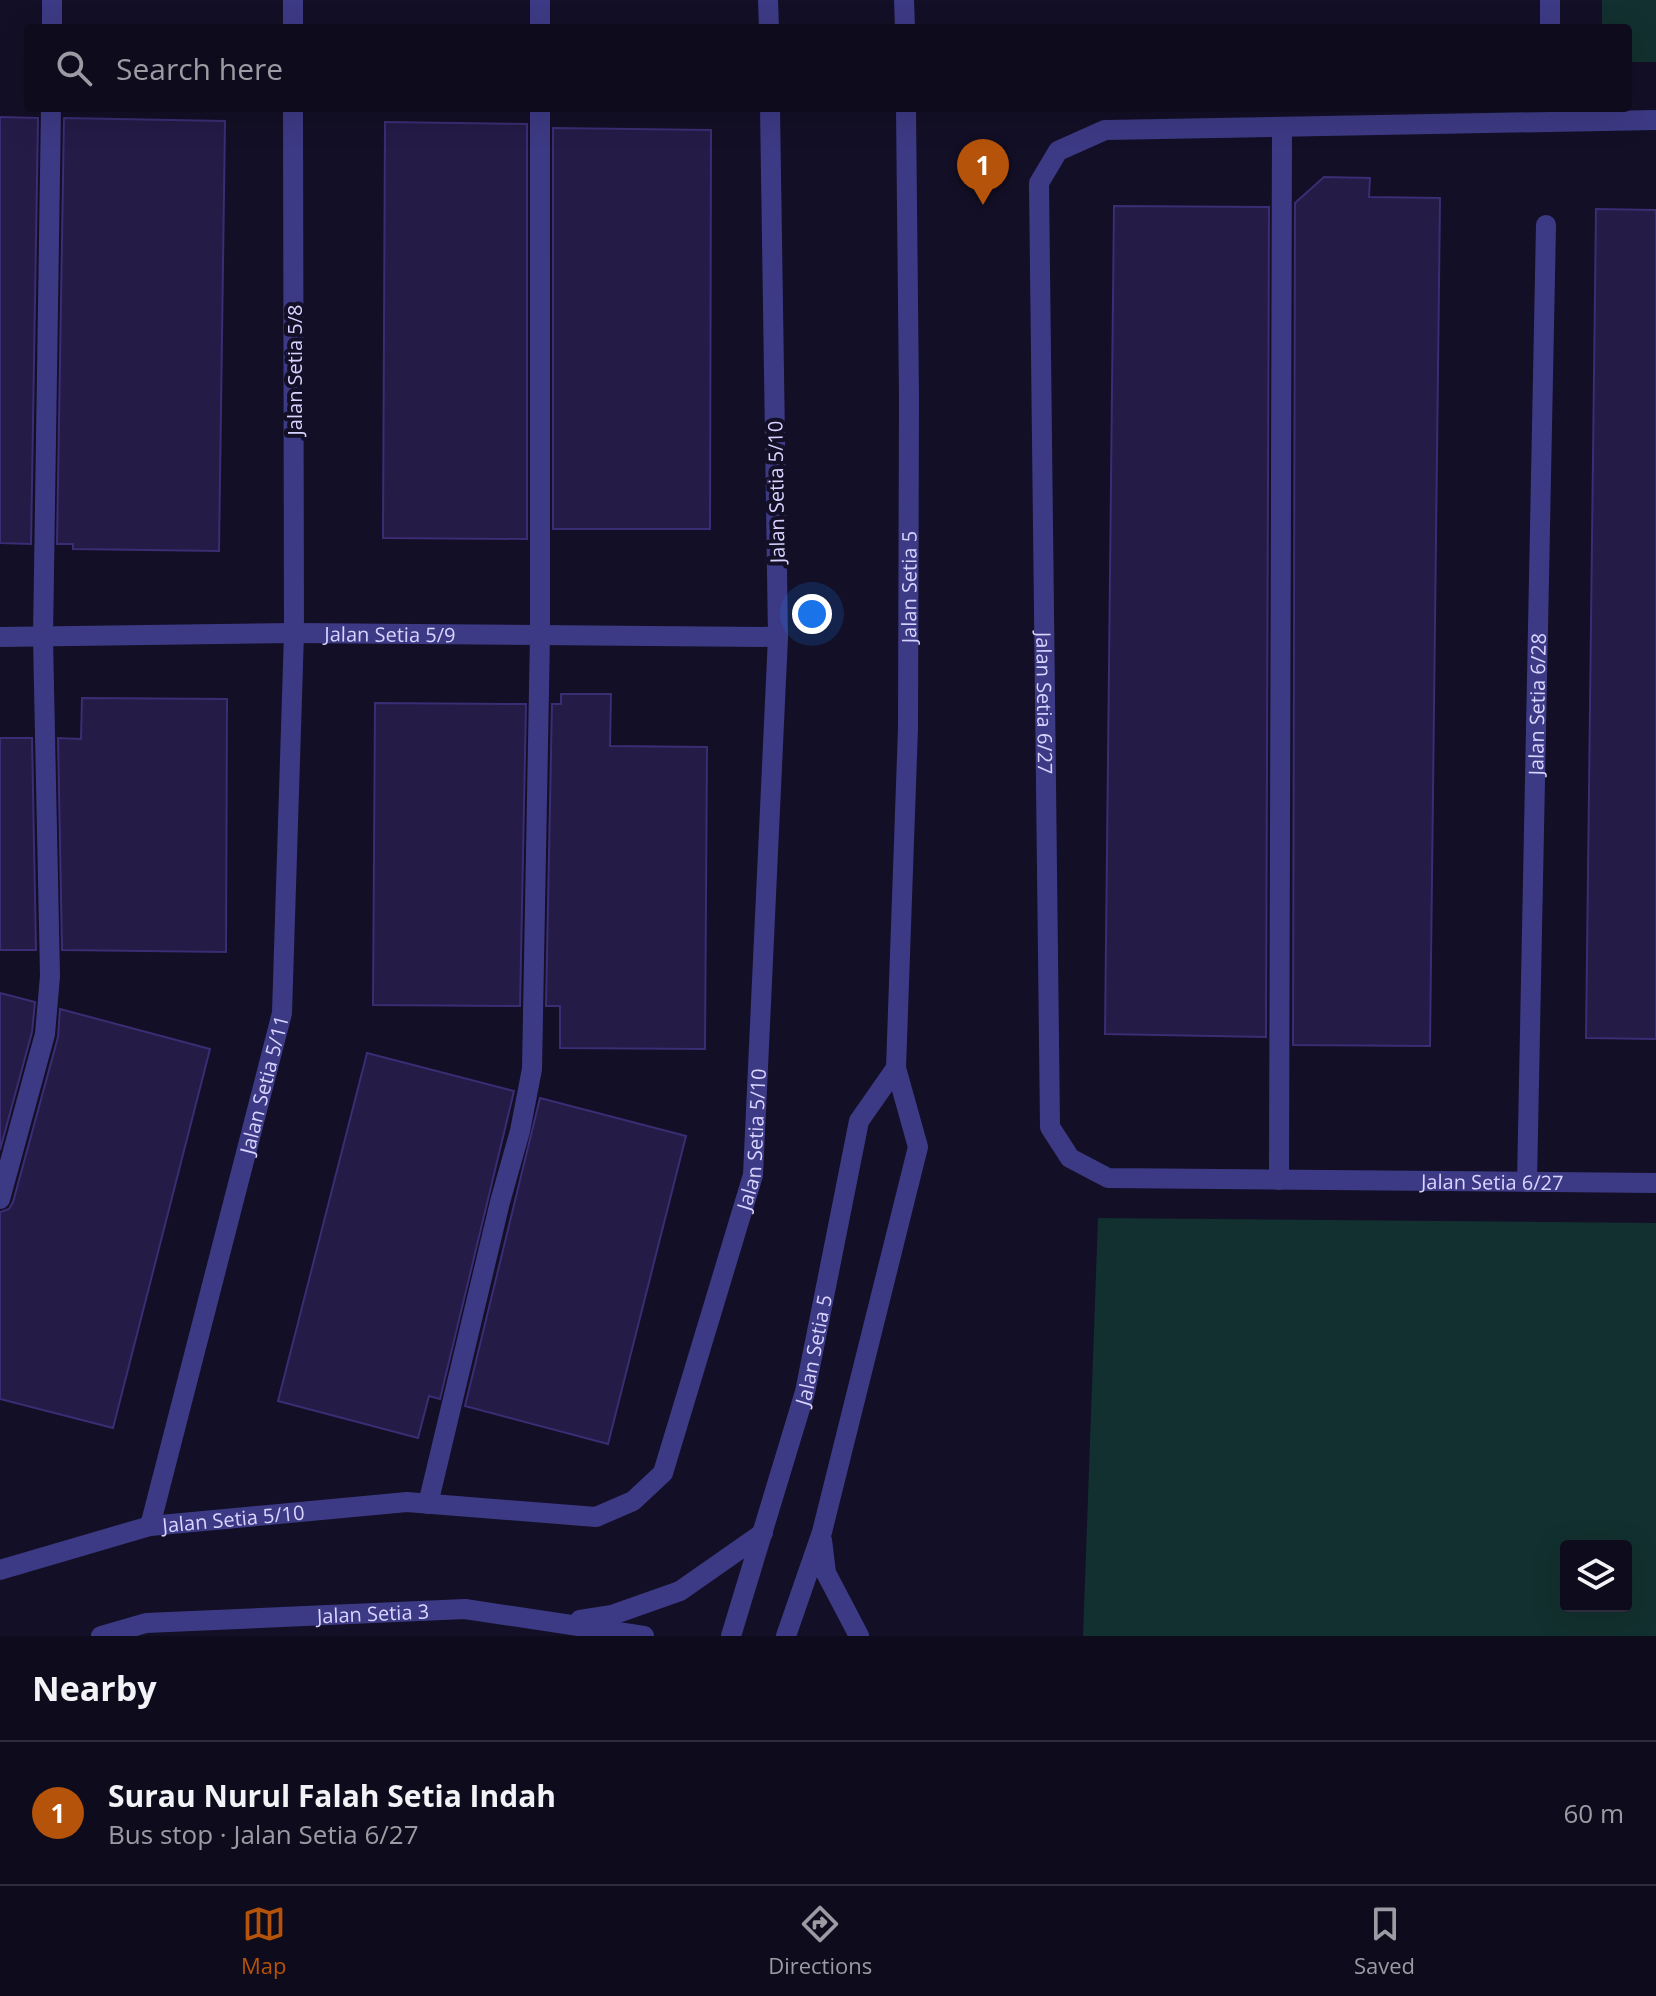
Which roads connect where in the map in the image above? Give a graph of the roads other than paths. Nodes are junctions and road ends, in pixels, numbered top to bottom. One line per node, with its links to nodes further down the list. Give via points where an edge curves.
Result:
1 (52, 0): 7 (street)
2 (293, 0): 8 (street)
3 (540, 0): 9 (street)
4 (768, 0): 10 (street)
5 (904, 0): 11 (street)
6 (1550, 0): 12 (street)
7 (52, 24)
8 (293, 24)
9 (540, 24)
10 (769, 24)
11 (905, 24)
12 (1550, 24)
13 (51, 112): 26 (street)
14 (293, 112): 22 (street, Jalan Setia 5/8)
15 (540, 112): 23 (street)
16 (770, 112): 25 (street, Jalan Setia 5/10)
17 (906, 112): 27 (street, Jalan Setia 5, via 908,713)
18 (1549, 115): 19 (street, Jalan Setia 6/27); 20 (street, Jalan Setia 6/27)
19 (1656, 120)
20 (1282, 127): 28 (street); 28 (street, Jalan Setia 6/27, via 1105,130 1058,151 1039,183 1050,1127 1070,1158 1108,1178)
21 (1546, 225): 29 (street, Jalan Setia 6/28)
22 (294, 633): 23 (street, Jalan Setia 5/9); 26 (street, Jalan Setia 5/9); 33 (street, Jalan Setia 5/11, via 282,1013)
23 (540, 635): 25 (street, Jalan Setia 5/9); 32 (street, via 532,1069)
24 (0, 637): 26 (street, Jalan Setia 5/9)
25 (778, 637): 32 (street, Jalan Setia 5/10, via 753,1175 663,1473 633,1501 596,1517)
26 (43, 638): 31 (street, via 50,976 45,1034)
27 (896, 1068): 34 (street, Jalan Setia 5, via 918,1147); 35 (street, Jalan Setia 5, via 859,1121 805,1392)
28 (1279, 1180): 29 (street, Jalan Setia 6/27)
29 (1527, 1182): 30 (street, Jalan Setia 6/27)
30 (1656, 1183)
31 (0, 1199)
32 (428, 1504): 33 (street, Jalan Setia 5/10)
33 (150, 1526): 36 (street, Jalan Setia 5/10)
34 (822, 1532): 41 (street, Jalan Setia 5); 42 (street, via 826,1573)
35 (763, 1533): 37 (street, via 680,1591 612,1615); 40 (street, Jalan Setia 5)
36 (0, 1570)
37 (564, 1623): 38 (street, Jalan Setia 3, via 465,1609 146,1623); 39 (street, Jalan Setia 3)
38 (101, 1636)
39 (644, 1636)
40 (731, 1636)
41 (786, 1636)
42 (859, 1636)

